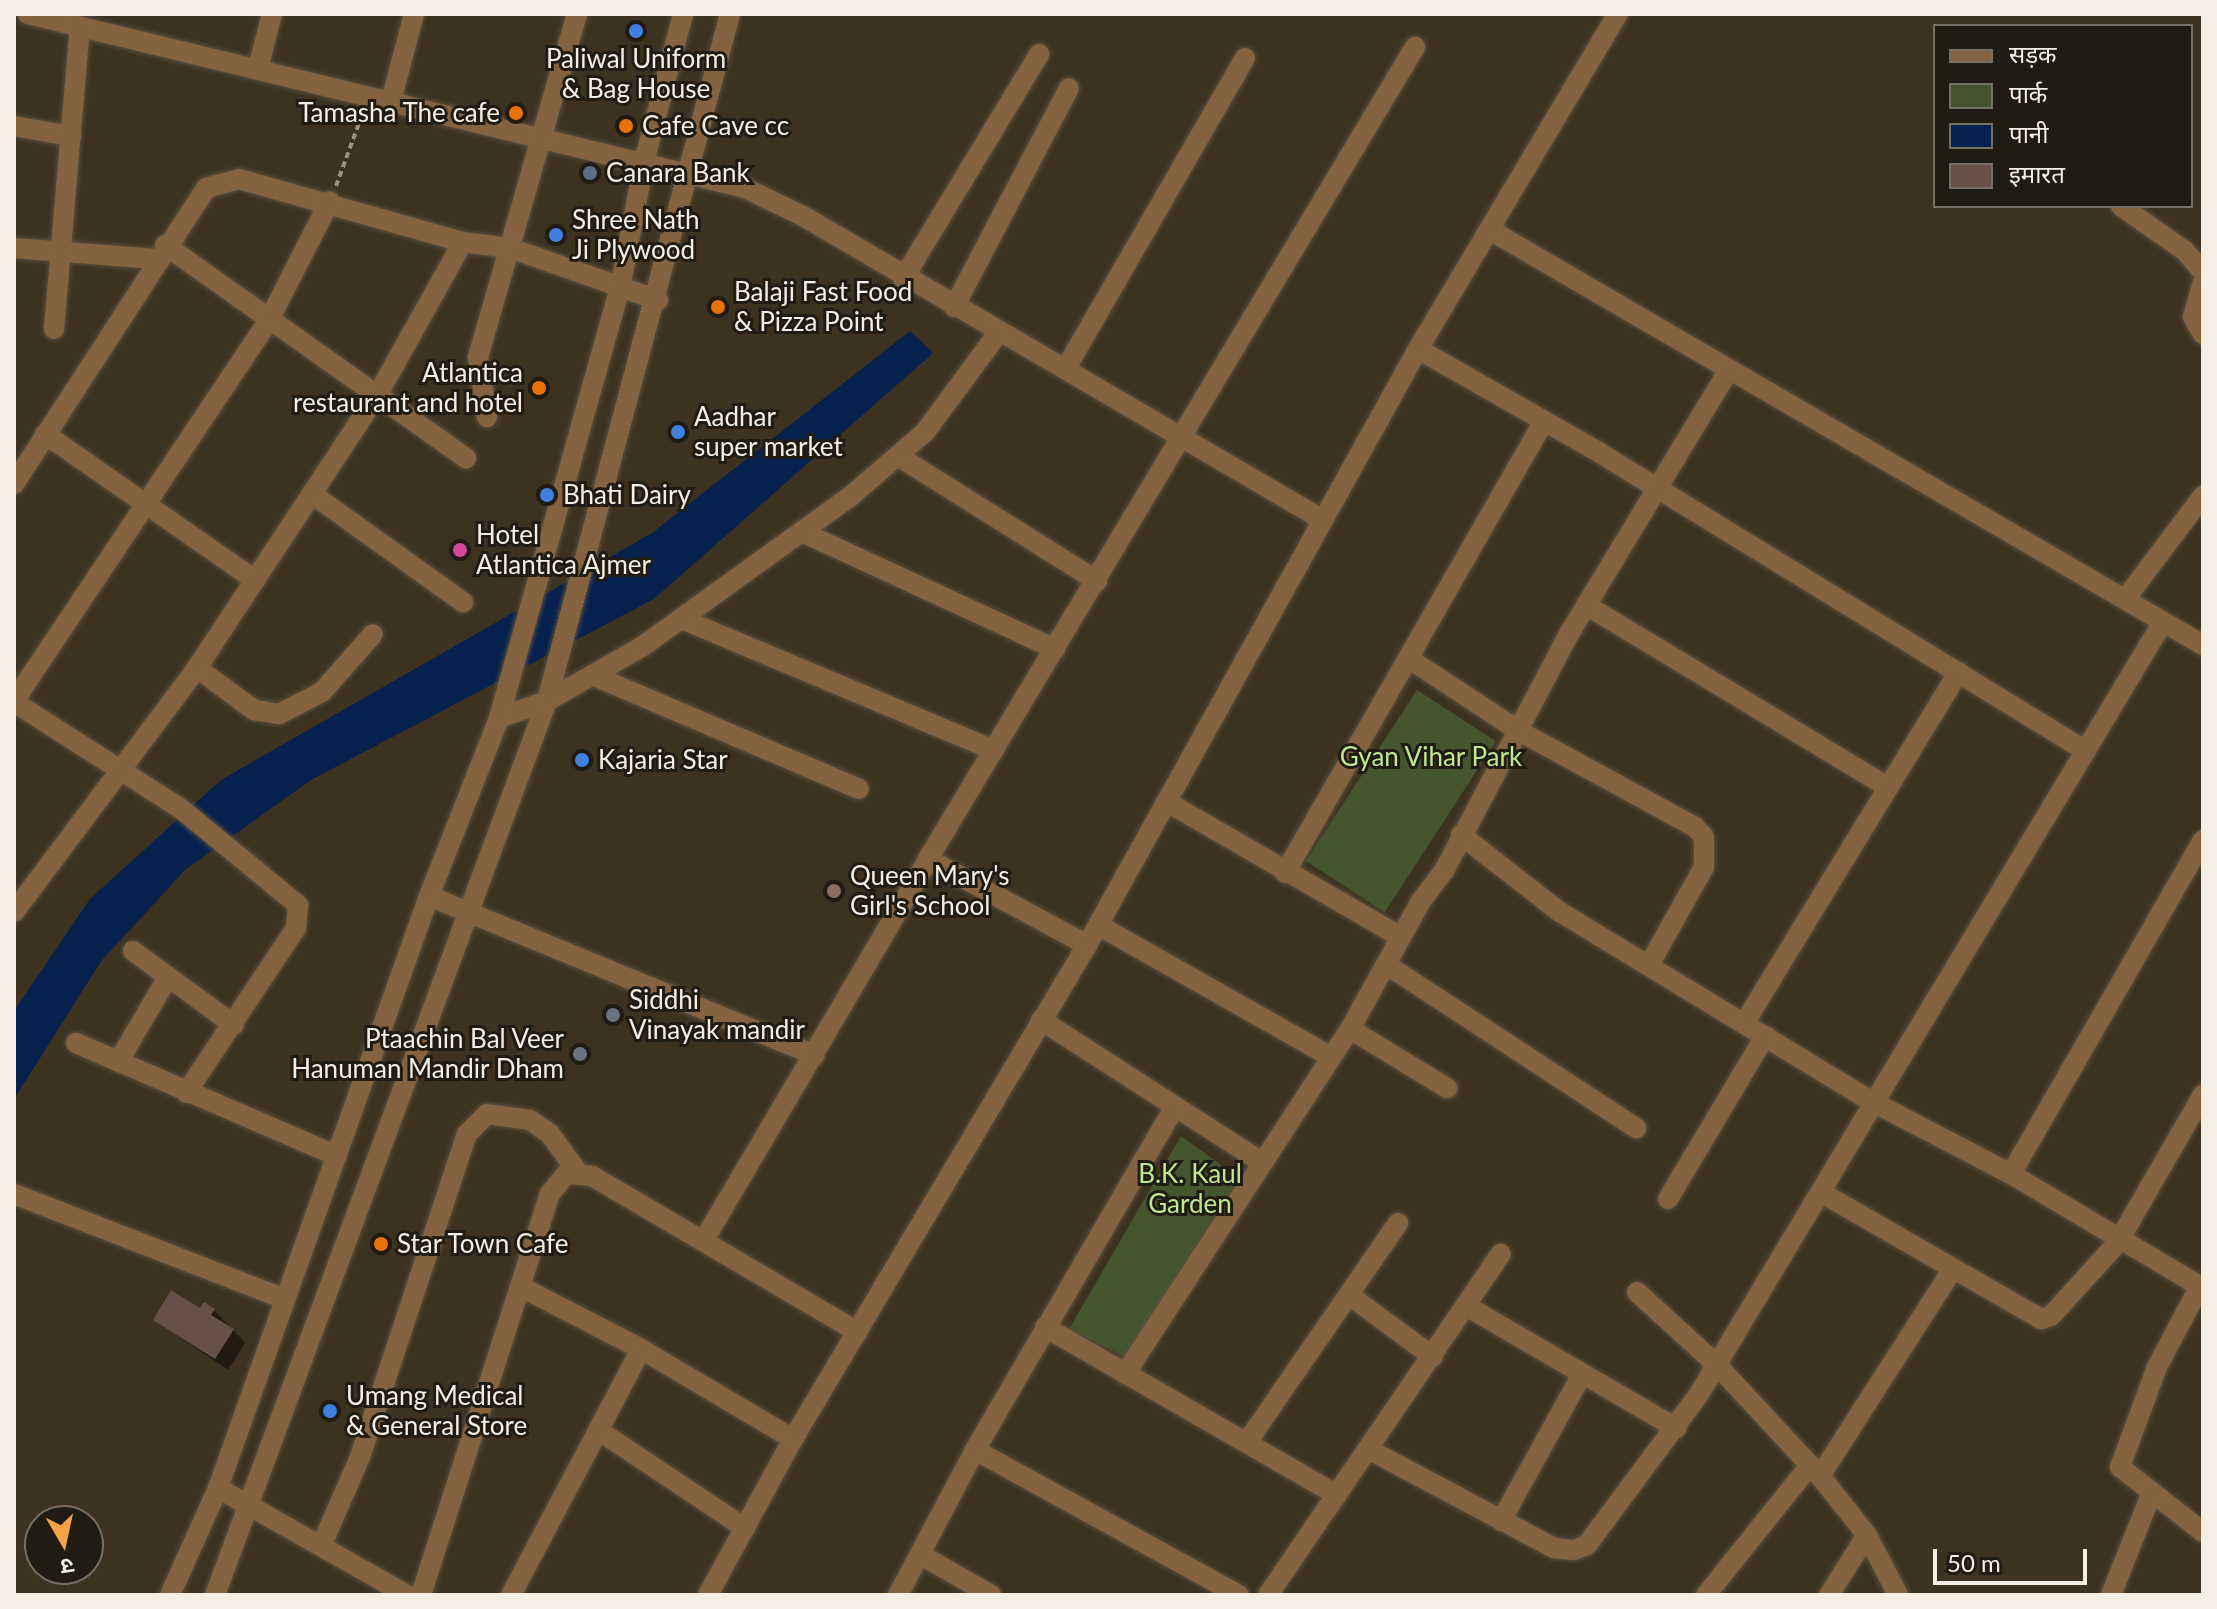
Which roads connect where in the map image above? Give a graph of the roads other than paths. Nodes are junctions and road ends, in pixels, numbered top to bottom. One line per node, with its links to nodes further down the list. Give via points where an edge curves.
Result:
1 (28, 14): 8 (street)
2 (272, 14): 12 (street)
3 (414, 14): 14 (street)
4 (577, 14): 17 (street)
5 (683, 14): 18 (street)
6 (730, 14): 19 (street)
7 (1618, 14): 22 (street)
8 (80, 27): 12 (street); 16 (street)
9 (1415, 47): 45 (street)
10 (1039, 54): 29 (street)
11 (1245, 58): 39 (street)
12 (258, 68): 14 (street)
13 (1069, 88): 33 (street)
14 (391, 101): 17 (street)
15 (14, 126): 16 (street)
16 (71, 136): 27 (street)
17 (543, 136): 18 (street); 25 (street)
18 (644, 162): 19 (street); 31 (street)
19 (689, 178): 29 (street, via 745,188 803,216); 32 (street)
20 (330, 201): 23 (street); 26 (street, via 239,179 220,182 194,200); 34 (street)
21 (2124, 208): 28 (street, via 2185,251)
22 (1490, 230): 38 (street); 40 (street)
23 (463, 242): 25 (street); 41 (street)
24 (14, 248): 27 (street)
25 (510, 248): 31 (street); 42 (street, via 478,357)
26 (160, 252): 27 (street); 34 (street); 44 (street)
27 (60, 253): 35 (street)
28 (2203, 272)
29 (909, 282): 33 (street)
30 (2203, 282): 37 (street, via 2193,317)
31 (620, 288): 32 (street); 71 (street)
32 (658, 300): 70 (street)
33 (950, 304): 36 (street)
34 (270, 318): 41 (street); 52 (street)
35 (54, 329)
36 (999, 332): 39 (street); 46 (street, via 951,400)
37 (2203, 334)
38 (1418, 349): 43 (street); 53 (street)
39 (1066, 368): 45 (street)
40 (1729, 370): 49 (street); 57 (street)
41 (378, 394): 47 (street); 50 (street)
42 (487, 417)
43 (1544, 421): 49 (street); 65 (street)
44 (45, 434): 48 (street); 52 (street)
45 (1184, 439): 53 (street); 56 (street)
46 (898, 456): 54 (street); 56 (street)
47 (466, 458)
48 (14, 484)
49 (1657, 488): 59 (street); 67 (street)
50 (312, 494): 55 (street); 58 (street)
51 (2203, 496): 57 (street)
52 (146, 504): 55 (street); 69 (street)
53 (1323, 520): 78 (street)
54 (802, 532): 60 (street); 64 (street)
55 (255, 580): 66 (street)
56 (1097, 581): 64 (street)
57 (2126, 598): 61 (street)
58 (463, 602)
59 (1586, 605): 72 (street); 76 (street)
60 (682, 619): 68 (street); 73 (street)
61 (2161, 625): 63 (street); 74 (street)
62 (373, 634): 66 (street, via 322,692 279,714 254,710)
63 (2203, 645)
64 (1055, 649): 73 (street)
65 (1408, 658): 72 (street); 82 (street)
66 (197, 668): 75 (street)
67 (1959, 672): 74 (street); 76 (street)
68 (592, 675): 70 (street); 77 (street)
69 (14, 701): 75 (street)
70 (547, 701): 71 (street); 84 (street)
71 (499, 718): 83 (street)
72 (1519, 731): 79 (street); 91 (street, via 1695,827 1704,837 1704,867)
73 (994, 750): 81 (street)
74 (2086, 751): 105 (street)
75 (124, 772): 85 (street); 95 (street, via 180,808 298,905 296,928)
76 (1888, 787): 94 (street)
77 (859, 789)
78 (1167, 802): 82 (street); 86 (street)
79 (1461, 835): 87 (street); 91 (street, via 1560,912)
80 (2203, 840): 111 (street)
81 (928, 859): 88 (street); 99 (street)
82 (1285, 873): 87 (street)
83 (429, 896): 84 (street); 108 (street)
84 (465, 911): 99 (street); 144 (street)
85 (14, 912)
86 (1098, 925): 88 (street); 100 (street)
87 (1401, 937): 90 (street)
88 (1087, 945): 93 (street)
89 (133, 951): 92 (street)
90 (1387, 965): 96 (street); 107 (street)
91 (1649, 965): 94 (street)
92 (168, 977): 95 (street); 101 (street)
93 (1041, 1020): 106 (street); 128 (street)
94 (1745, 1022): 97 (street)
95 (234, 1025): 103 (street)
96 (1350, 1029): 100 (street); 102 (street)
97 (1765, 1036): 105 (street); 114 (street)
98 (76, 1043): 101 (street)
99 (814, 1055): 116 (street)
100 (1331, 1057): 109 (street)
101 (118, 1062): 103 (street)
102 (1447, 1088)
103 (186, 1093): 108 (street)
104 (2203, 1095): 117 (street)
105 (1873, 1102): 111 (street); 112 (street)
106 (1174, 1108): 109 (street); 127 (street)
107 (1636, 1128)
108 (337, 1156): 124 (street)
109 (1263, 1163): 132 (street)
110 (577, 1171): 116 (street); 120 (street, via 556,1183 550,1194); 149 (street, via 550,1134 530,1120 500,1113 477,1118 467,1134 360,1457)
111 (2011, 1174): 117 (street)
112 (1822, 1193): 119 (street); 131 (street)
113 (14, 1194): 124 (street)
114 (1668, 1199)
115 (1398, 1223): 123 (street)
116 (704, 1240): 128 (street)
117 (2118, 1242): 119 (street, via 2051,1316 2041,1319); 121 (street)
118 (1501, 1254): 125 (street)
119 (1952, 1270): 140 (street)
120 (521, 1287): 129 (street); 155 (street)
121 (2201, 1287): 126 (street)
122 (1637, 1292): 131 (street)
123 (1349, 1295): 130 (street); 137 (street)
124 (285, 1299): 141 (street)
125 (1468, 1307): 130 (street); 133 (street)
126 (2193, 1314): 142 (street, via 2157,1367 2120,1467)
127 (1045, 1327): 132 (street); 139 (street)
128 (858, 1332): 136 (street)
129 (641, 1349): 135 (street); 136 (street)
130 (1433, 1357): 138 (street)
131 (1717, 1365): 134 (street); 140 (street)
132 (1125, 1374): 137 (street)
133 (1582, 1374): 134 (street); 145 (street)
134 (1676, 1428): 145 (street, via 1587,1545 1554,1548)
135 (598, 1430): 146 (street); 156 (street)
136 (793, 1439): 146 (street)
137 (1247, 1442): 143 (street)
138 (1368, 1449): 143 (street); 145 (street)
139 (975, 1450): 150 (street); 159 (street)
140 (1815, 1471): 148 (street); 161 (street)
141 (218, 1488): 144 (street); 152 (street)
142 (2152, 1492): 147 (street); 164 (street)
143 (1337, 1495): 160 (street)
144 (251, 1507): 149 (street); 153 (street)
145 (1501, 1521)
146 (745, 1528): 151 (street)
147 (2203, 1532)
148 (1867, 1535): 162 (street); 163 (street)
149 (322, 1544): 154 (street)
150 (921, 1555): 157 (street); 158 (street)
151 (713, 1593)
152 (170, 1595)
153 (215, 1595)
154 (407, 1595)
155 (421, 1595)
156 (511, 1595)
157 (898, 1595)
158 (991, 1595)
159 (1239, 1595)
160 (1268, 1595)
161 (1706, 1595)
162 (1829, 1595)
163 (1898, 1595)
164 (2111, 1595)

